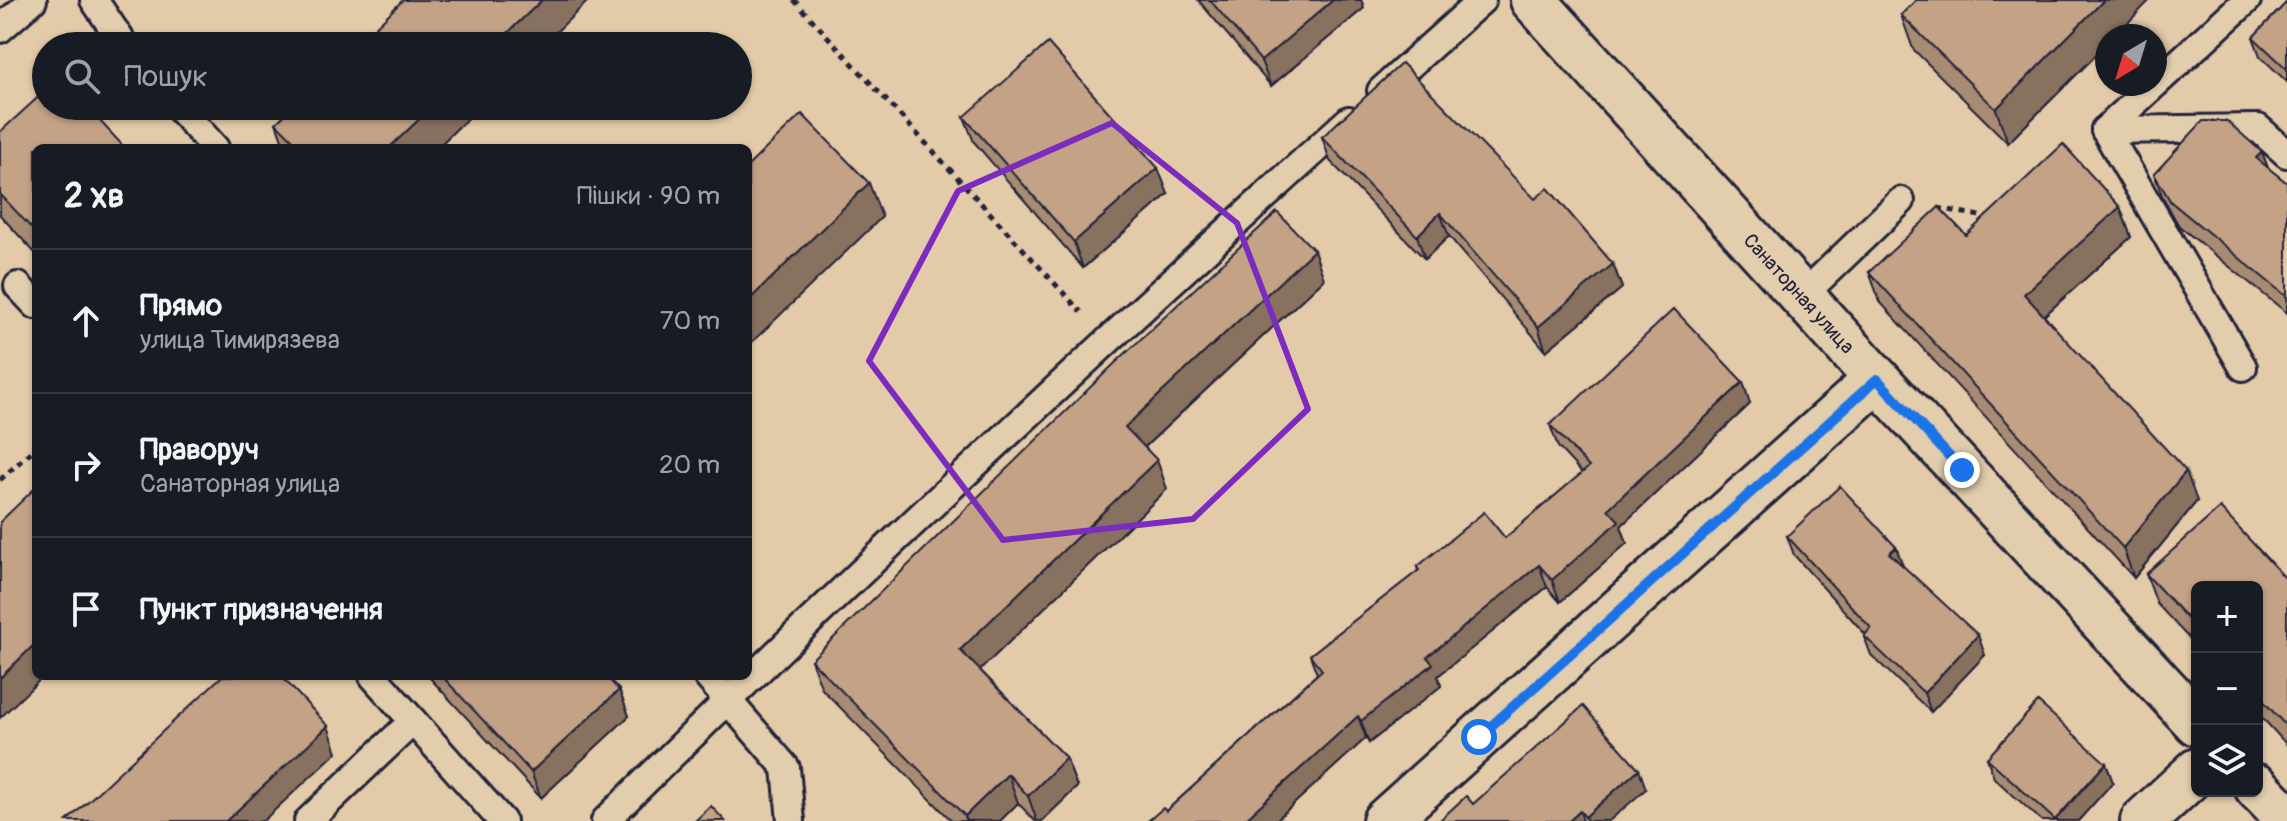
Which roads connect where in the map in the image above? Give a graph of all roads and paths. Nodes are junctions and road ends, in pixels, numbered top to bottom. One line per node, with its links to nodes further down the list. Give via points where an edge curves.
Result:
1 (33, 0): 7 (lane)
2 (94, 0): 8 (lane)
3 (794, 0): 16 (path)
4 (1482, 0): 16 (lane)
5 (1533, 0): 15 (street, Санаторная улица)
6 (2247, 0): 10 (lane)
7 (0, 29)
8 (116, 32)
9 (190, 120): 11 (lane)
10 (2105, 130): 12 (lane, via 2258,128); 17 (lane)
11 (211, 144)
12 (2287, 154)
13 (1901, 201): 14 (path); 15 (lane)
14 (1994, 219)
15 (1802, 296): 18 (street, Санаторная улица)
16 (1106, 339): 21 (lane)
17 (2243, 367)
18 (1877, 379): 26 (street, Санаторная улица); 35 (street)
19 (32, 451): 20 (path)
20 (0, 480)
21 (752, 676)
22 (377, 680): 27 (lane)
23 (711, 680): 25 (lane)
24 (748, 680): 25 (lane)
25 (728, 699): 33 (lane); 34 (lane, via 786,768)
26 (2191, 717)
27 (413, 721): 31 (lane); 32 (lane)
28 (2191, 777): 36 (street)
29 (2263, 793): 30 (street)
30 (2287, 818)
31 (308, 821)
32 (502, 821)
33 (605, 821)
34 (791, 821)
35 (1385, 821)
36 (2143, 821)

